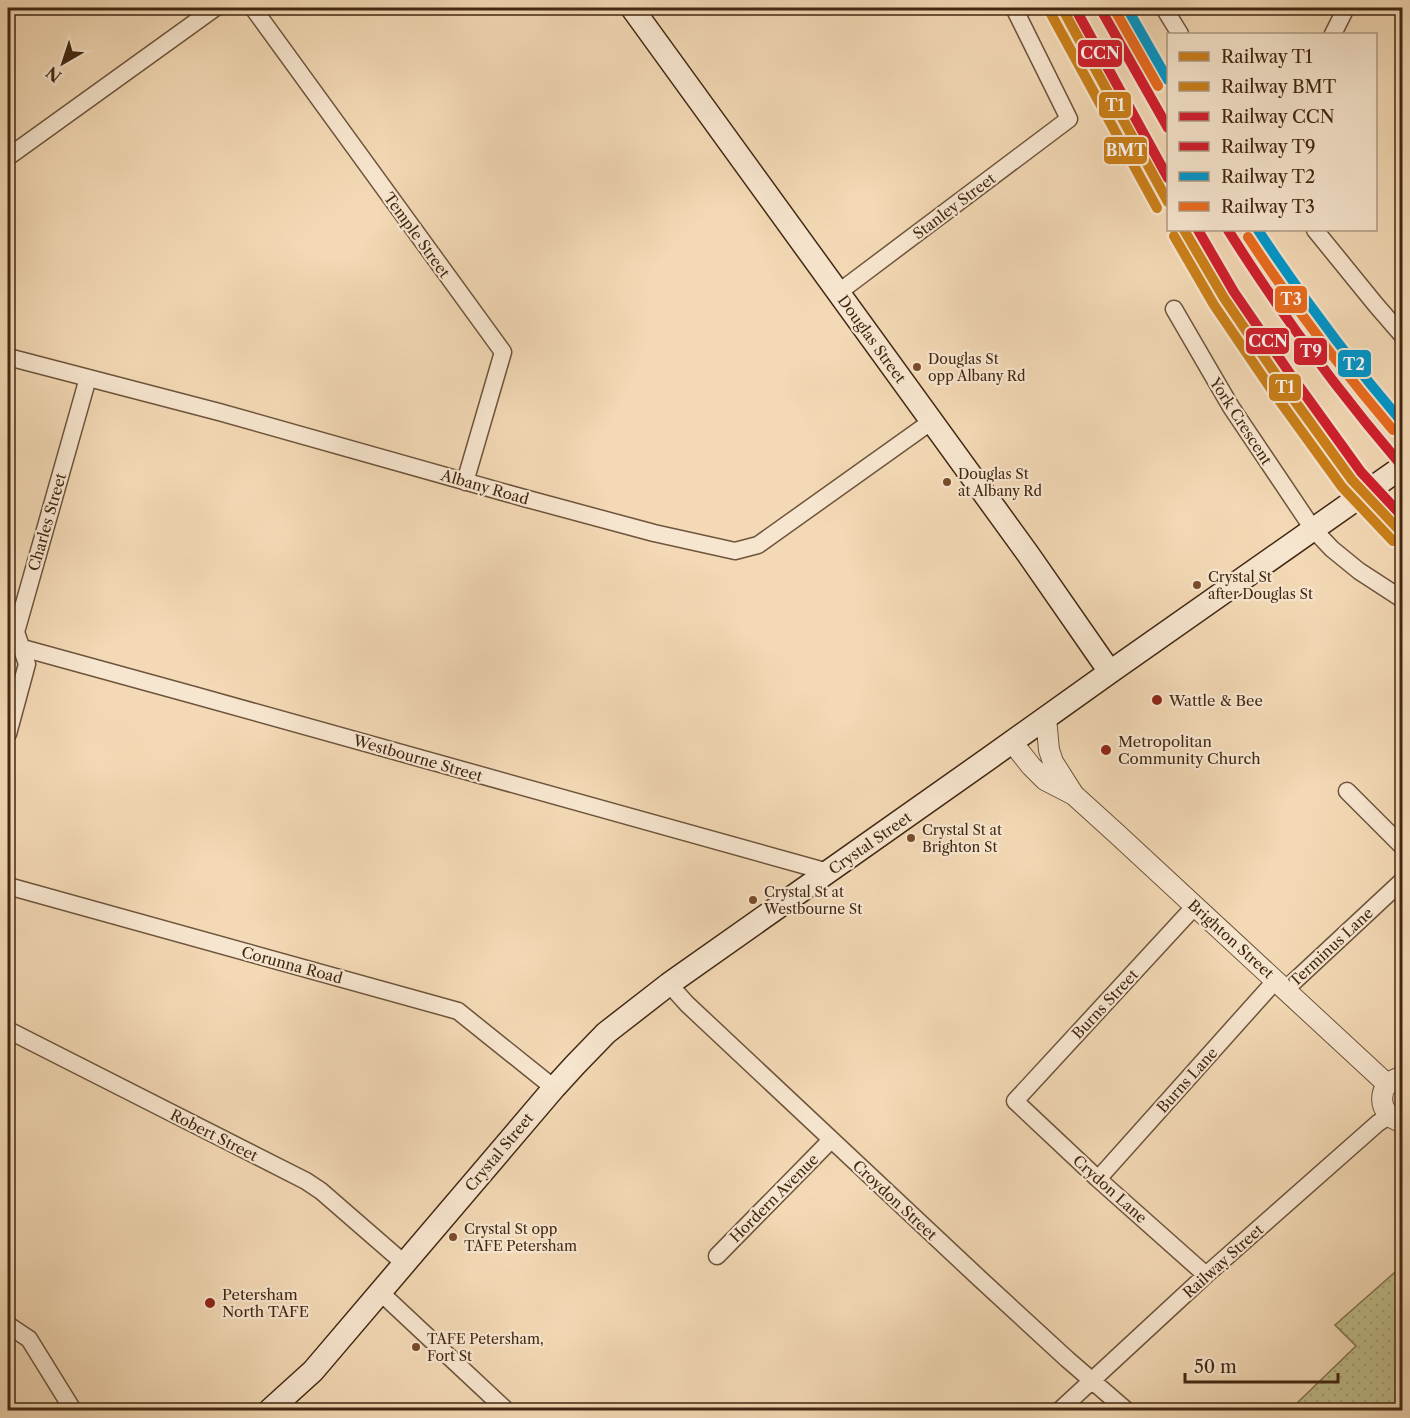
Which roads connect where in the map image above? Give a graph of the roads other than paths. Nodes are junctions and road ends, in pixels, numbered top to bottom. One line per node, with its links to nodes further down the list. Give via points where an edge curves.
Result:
1 (215, 8): 9 (street)
2 (253, 8): 18 (street, Temple Street, via 503,352)
3 (632, 8): 11 (main road, Douglas Street)
4 (1014, 8): 11 (street, Stanley Street, via 1070,119)
5 (1164, 8): 7 (street)
6 (1346, 8): 8 (street)
7 (1179, 33)
8 (1334, 33)
9 (8, 157)
10 (1316, 231): 13 (street)
11 (838, 292): 16 (main road, Douglas Street)
12 (1174, 309): 19 (street, York Crescent, via 1231,407)
13 (1402, 335)
14 (8, 357): 15 (street, Albany Road)
15 (88, 378): 18 (street, Albany Road); 21 (street, Charles Street)
16 (932, 421): 18 (street, Albany Road, via 758,544 735,551); 22 (main road, Douglas Street)
17 (1402, 467): 19 (main road, Crystal Street)
18 (465, 482)
19 (1313, 530): 20 (street, York Crescent, via 1359,571); 22 (main road, Crystal Street)
20 (1402, 599)
21 (15, 646): 24 (street, Charles Street, via 27,664); 29 (street, Westbourne Street)
22 (1110, 672): 23 (main road, Crystal Street)
23 (1046, 718): 25 (main road, Crystal Street); 27 (street, Brighton Street, via 1053,762)
24 (8, 734)
25 (1012, 742): 27 (street, Brighton Street, via 1045,780); 29 (main road, Crystal Street)
26 (1347, 791): 28 (street)
27 (1074, 795): 32 (street, Brighton Street)
28 (1402, 846)
29 (828, 872): 33 (main road, Crystal Street)
30 (1402, 881): 34 (street, Terminus Lane)
31 (8, 886): 37 (street, Corunna Road, via 458,1011)
32 (1195, 906): 34 (street, Brighton Street); 38 (street, Burns Street)
33 (669, 984): 37 (main road, Crystal Street, via 606,1033); 40 (street, Croydon Street)
34 (1281, 985): 36 (street, Brighton Street); 41 (street, Burns Lane)
35 (8, 1030): 43 (street, Robert Street, via 306,1181)
36 (1395, 1081): 39 (street, via 1382,1096 1384,1110)
37 (554, 1088): 43 (main road, Crystal Street)
38 (1015, 1101): 41 (street, Crydon Lane)
39 (1396, 1119): 44 (street, Railway Street, via 1378,1123)
40 (831, 1140): 42 (street, Hordern Avenue); 47 (street, Croydon Street)
41 (1098, 1179): 44 (street, Crydon Lane)
42 (717, 1256)
43 (405, 1264): 45 (main road, Crystal Street)
44 (1206, 1275): 47 (street, Railway Street)
45 (380, 1292): 49 (main road, Crystal Street, via 313,1371); 50 (street)
46 (8, 1325): 48 (street, via 30,1339)
47 (1092, 1380): 51 (street, Railway Street); 52 (street, Croydon Street)
48 (74, 1410)
49 (270, 1410)
50 (506, 1410)
51 (1060, 1410)
52 (1126, 1410)

